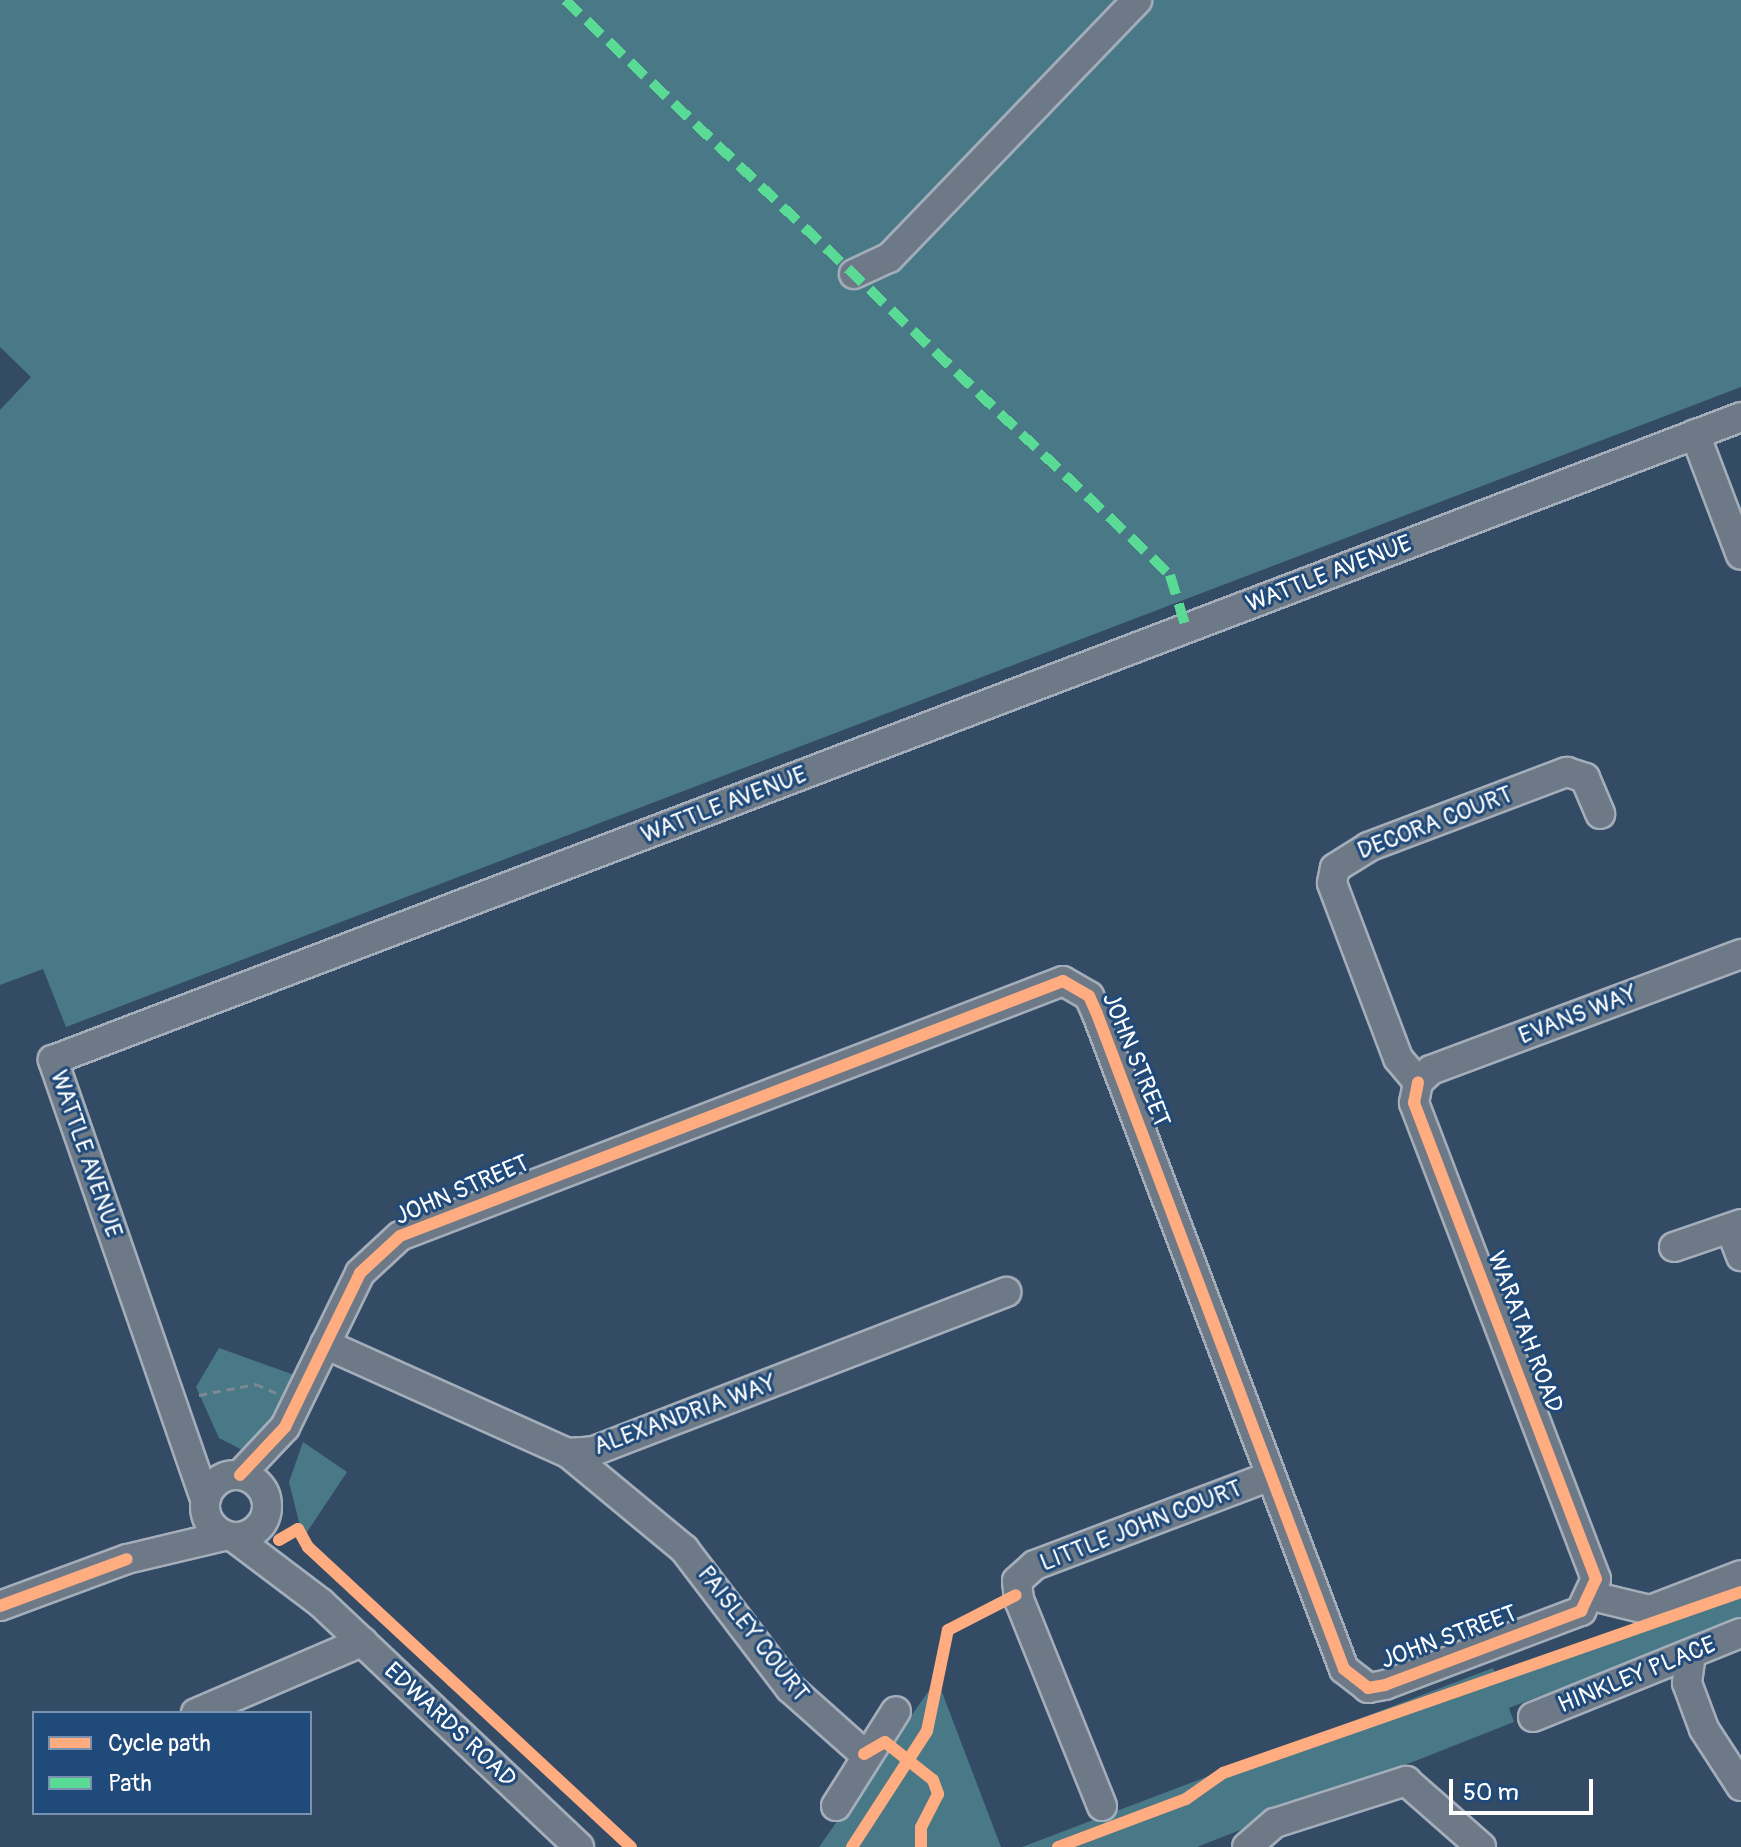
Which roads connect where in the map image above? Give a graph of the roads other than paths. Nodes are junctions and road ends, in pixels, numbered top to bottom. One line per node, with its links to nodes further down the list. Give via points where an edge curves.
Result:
1 (1137, 0): 2 (street, via 889,258)
2 (854, 274)
3 (1741, 417): 4 (street, WATTLE AVENUE)
4 (1695, 434): 5 (street); 14 (street, WATTLE AVENUE, via 53,1060)
5 (1741, 555)
6 (1600, 814): 8 (street, DECORA COURT, via 1585,778 1567,772 1368,847 1335,868 1332,883 1398,1058)
7 (1741, 954): 8 (street, EVANS WAY, via 1431,1070)
8 (1418, 1082): 24 (street, WARATAH ROAD, via 1414,1103 1596,1579)
9 (1736, 1227): 10 (street); 11 (street)
10 (1674, 1247)
11 (1741, 1256)
12 (1006, 1292): 16 (street, ALEXANDRIA WAY, via 663,1426)
13 (325, 1344): 15 (street, JOHN STREET); 16 (street, ALEXANDRIA WAY); 18 (street, JOHN STREET, via 360,1273 400,1236 1063,981 1083,990 1097,1014)
14 (173, 1412): 17 (street, WATTLE AVENUE, via 212,1463); 19 (street, WATTLE AVENUE)
15 (291, 1415): 17 (street, JOHN STREET); 20 (street, JOHN STREET)
16 (568, 1453): 33 (street, PAISLEY COURT, via 684,1549 790,1688)
17 (236, 1475): 19 (street); 20 (street)
18 (1271, 1476): 24 (street, JOHN STREET, via 1344,1669 1368,1688 1581,1611); 36 (street, LITTLE JOHN COURT, via 1035,1565 1017,1581 1016,1595)
19 (205, 1502): 21 (street, via 209,1524); 22 (street)
20 (267, 1503): 21 (street, via 254,1532); 25 (street, EDWARDS ROAD, via 279,1540)
21 (230, 1537): 22 (street); 25 (street, EDWARDS ROAD)
22 (127, 1559): 26 (street)
23 (1741, 1575): 24 (street, via 1650,1610)
24 (1592, 1596)
25 (321, 1603): 28 (street, EDWARDS ROAD)
26 (0, 1606)
27 (1741, 1633): 29 (street, HINKLEY PLACE)
28 (362, 1642): 30 (street, via 208,1702); 37 (street, EDWARDS ROAD)
29 (1691, 1654): 32 (street, HINKLEY PLACE); 34 (street, via 1687,1683)
30 (198, 1711)
31 (896, 1711): 33 (street)
32 (1533, 1717)
33 (864, 1754): 35 (street)
34 (1735, 1770)
35 (836, 1806)
36 (1102, 1806)
37 (579, 1847)
38 (1247, 1847): 39 (street, via 1275,1823 1406,1781)
39 (1481, 1847)

